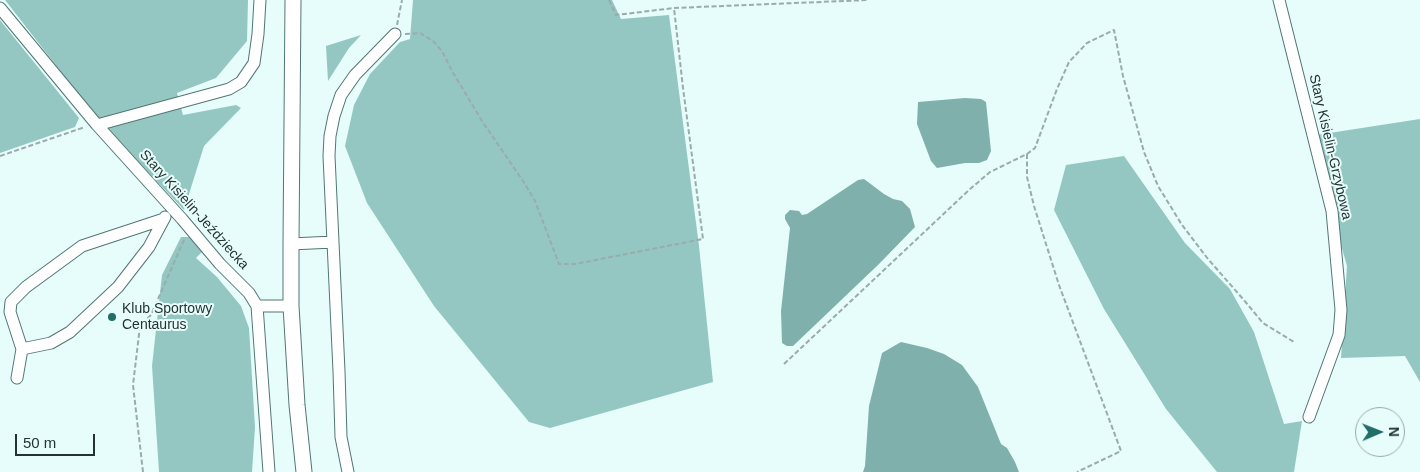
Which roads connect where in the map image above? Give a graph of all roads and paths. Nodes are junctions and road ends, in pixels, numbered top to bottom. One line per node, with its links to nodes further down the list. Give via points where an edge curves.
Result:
1 (260, 0): 10 (street, via 254,63 241,82 229,89)
2 (293, 0): 17 (main road)
3 (402, 0): 9 (path)
4 (609, 0): 8 (path, via 616,15)
5 (868, 0): 8 (path)
6 (1279, 0): 24 (street, Stary Kisielin-Grzybowa, via 1332,211 1341,310 1339,335)
7 (0, 8): 10 (street, Stary Kisielin-Jeździecka)
8 (674, 8): 9 (path, via 703,239 574,264 559,264 535,202 477,113 442,51 420,33)
9 (395, 34): 16 (street, via 355,75 341,95 334,116 329,156)
10 (97, 126): 12 (path, via 82,128); 13 (street, Stary Kisielin-Jeździecka)
11 (1027, 154): 20 (path, via 1035,148 1069,62 1087,43 1114,30 1144,152 1158,186 1208,259 1263,323); 22 (path, via 990,172 969,190); 29 (path, via 1027,177 1042,232 1121,451)
12 (0, 156)
13 (170, 206): 14 (street); 15 (street, Stary Kisielin-Jeździecka)
14 (164, 219): 21 (street, via 149,247 118,287 70,332 51,343); 21 (street, via 82,246 26,287 11,302 10,312)
15 (190, 229): 18 (street, Stary Kisielin-Jeździecka, via 249,292); 25 (path, via 151,315 140,326 133,385)
16 (333, 242): 17 (street); 28 (street, via 341,437)
17 (291, 244): 19 (main road)
18 (257, 306): 19 (street); 26 (street)
19 (291, 306): 27 (main road)
20 (1294, 342)
21 (22, 349): 23 (street)
22 (784, 364)
23 (17, 378)
24 (1309, 417)
25 (143, 472)
26 (269, 472)
27 (304, 472)
28 (348, 472)
29 (1077, 472)

